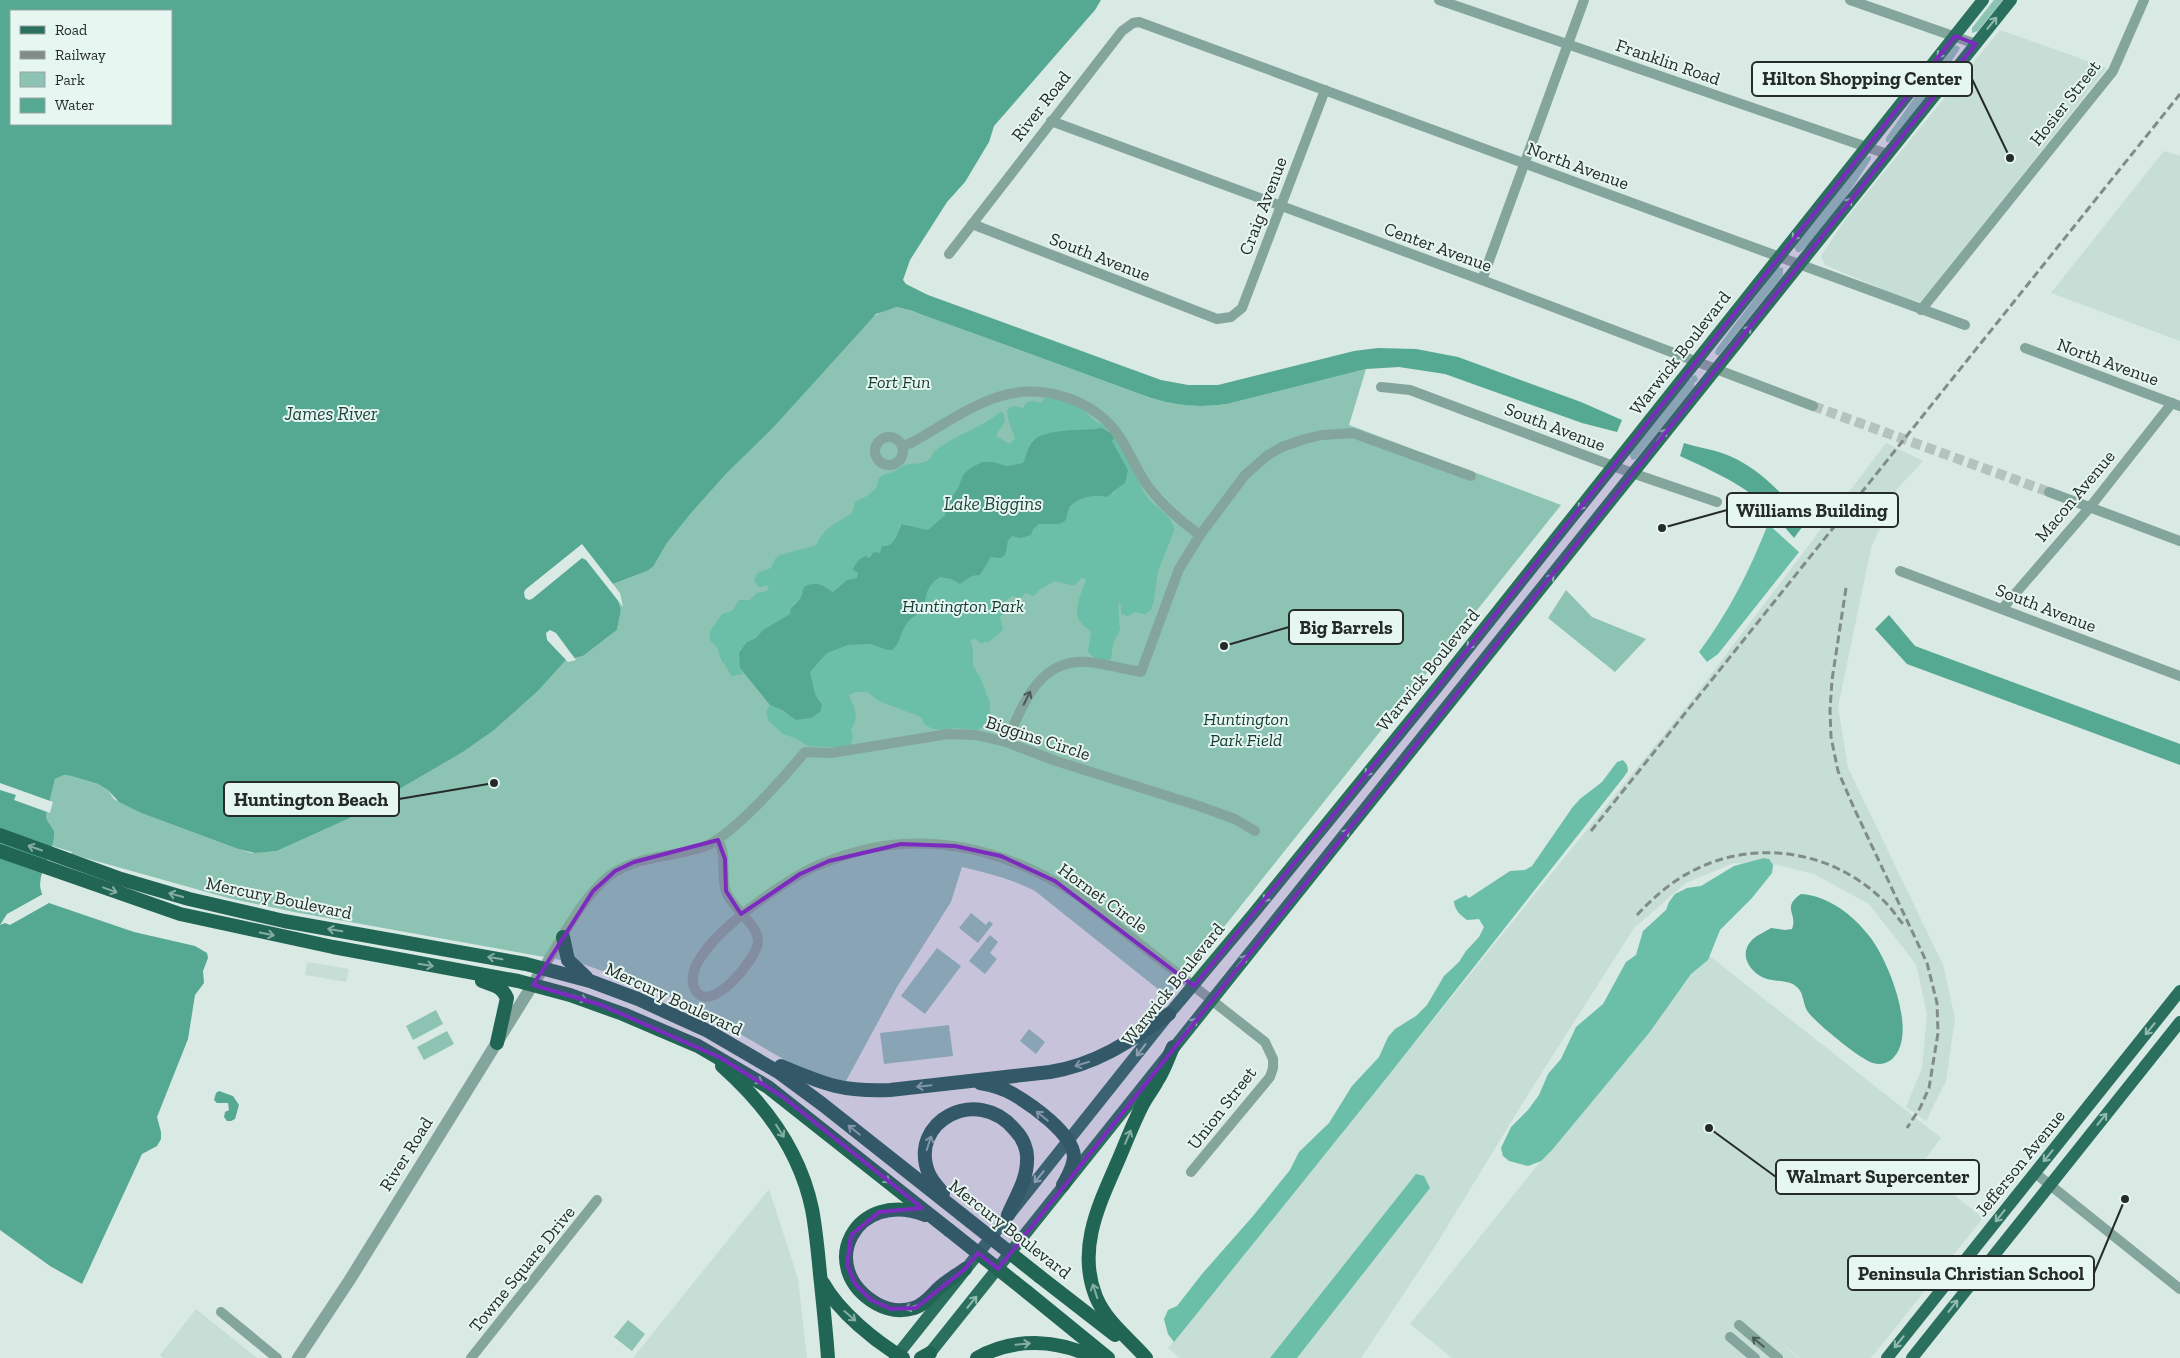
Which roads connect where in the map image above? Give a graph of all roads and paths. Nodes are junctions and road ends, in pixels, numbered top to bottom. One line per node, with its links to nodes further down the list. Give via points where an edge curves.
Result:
1 (1438, 0): 10 (street, Franklin Road)
2 (1584, 0): 10 (street)
3 (1850, 0): 8 (street)
4 (1983, 0): 8 (main road, Warwick Boulevard)
5 (2010, 0): 9 (main road, Warwick Boulevard, one-way to 5)
6 (2144, 0): 22 (street, Hosier Street, via 2113,71)
7 (1181, 36): 11 (street, North Avenue); 12 (street, River Road, via 1146,23 1127,26)
8 (1955, 36): 9 (street); 13 (main road, Warwick Boulevard, one-way to 13)
9 (1976, 44): 14 (main road, Warwick Boulevard)
10 (1568, 45): 13 (street, Franklin Road); 15 (street)
11 (1325, 90): 15 (street, North Avenue); 16 (street, Craig Avenue)
12 (1051, 122): 16 (street, Center Avenue); 17 (street, River Road)
13 (1866, 147): 14 (street, Franklin Road); 19 (main road, Warwick Boulevard, one-way to 19)
14 (1887, 154): 20 (main road, Warwick Boulevard, one-way to 14)
15 (1524, 163): 19 (street, North Avenue); 21 (street)
16 (1280, 207): 21 (street, Center Avenue); 23 (street, Craig Avenue, via 1242,308 1231,317)
17 (972, 224): 18 (street, River Road); 23 (street, South Avenue)
18 (949, 254)
19 (1779, 257): 20 (street, North Avenue); 26 (main road, Warwick Boulevard)
20 (1798, 265): 22 (street, North Avenue); 27 (main road, Warwick Boulevard, one-way to 20)
21 (1482, 280): 26 (street, Center Avenue)
22 (1921, 310): 24 (street, North Avenue)
23 (1217, 319)
24 (1965, 325)
25 (2025, 348): 29 (street, North Avenue)
26 (1695, 362): 27 (street, Center Avenue); 32 (main road, Warwick Boulevard)
27 (1715, 370): 30 (street, Center Avenue); 33 (main road, Warwick Boulevard, one-way to 27)
28 (1381, 387): 32 (street, South Avenue, via 1410,390)
29 (2176, 404): 37 (street, Macon Avenue)
30 (1813, 406)
31 (902, 446): 38 (street, via 911,444 989,399 1024,390 1045,392 1078,402 1096,412 1111,426 1154,495)
32 (1613, 466): 33 (street, South Avenue); 41 (main road, Warwick Boulevard, one-way to 41)
33 (1632, 473): 36 (street, South Avenue); 43 (main road, Warwick Boulevard, one-way to 33)
34 (1471, 476): 38 (street, via 1353,433 1322,434 1289,444 1268,455 1245,475)
35 (2050, 492): 37 (street)
36 (1717, 502)
37 (2090, 507): 39 (street); 42 (street, Macon Avenue)
38 (1200, 535): 47 (street, one-way to 38, via 1030,692 1040,678 1057,667 1088,662 1142,672 1180,568)
39 (2180, 541)
40 (1900, 571): 42 (street, South Avenue)
41 (1502, 605): 43 (main road); 45 (main road, Warwick Boulevard, one-way to 45)
42 (2002, 609): 44 (street, South Avenue)
43 (1519, 618): 46 (main road, Warwick Boulevard)
44 (2180, 676)
45 (1439, 685): 46 (main road); 52 (main road, Warwick Boulevard, one-way to 52)
46 (1454, 698): 53 (main road, Warwick Boulevard, one-way to 46)
47 (1006, 742): 48 (street, Biggins Circle, via 1227,816); 50 (street, Biggins Circle, via 976,735 948,734 831,753 805,752)
48 (1256, 832)
49 (0, 835): 56 (highway, Mercury Boulevard, one-way to 49, via 243,912 157,890)
50 (718, 840): 54 (street, via 725,858 726,891); 55 (street, via 695,849 643,859 616,871 593,891)
51 (0, 851): 57 (highway, Mercury Boulevard, one-way to 57, via 143,902 222,924)
52 (1284, 876): 53 (main road); 60 (main road, Warwick Boulevard, one-way to 60)
53 (1300, 889): 62 (main road, Warwick Boulevard, one-way to 53)
54 (741, 914): 54 (street, via 696,965 694,982 699,993 711,997 717,995 731,983 756,950 758,937); 60 (street, Hornet Circle, via 800,874 836,858 901,844 955,846 1001,856 1055,881)
55 (563, 937): 56 (street); 58 (highway, via 568,960)
56 (543, 968): 58 (highway, Mercury Boulevard); 59 (street, River Road)
57 (451, 969): 59 (highway, Mercury Boulevard); 65 (highway, via 497,985 505,993 506,1004)
58 (590, 981): 68 (highway, Mercury Boulevard, via 692,1024)
59 (533, 985): 65 (street, River Road); 66 (highway, Mercury Boulevard, one-way to 66, via 601,1005)
60 (1194, 986): 62 (street, Hornet Circle); 63 (main road, Warwick Boulevard)
61 (2180, 991): 72 (main road, Jefferson Avenue, one-way to 72)
62 (1211, 999): 67 (main road, Warwick Boulevard, one-way to 62); 71 (street, Union Street, via 1265,1042 1272,1053 1273,1068 1270,1076)
63 (1169, 1014): 69 (highway, one-way to 69, via 1128,1043 1088,1062 1050,1072); 70 (main road, Warwick Boulevard, one-way to 70)
64 (2180, 1022): 73 (main road, Jefferson Avenue, one-way to 64)
65 (497, 1043): 89 (street, River Road)
66 (698, 1046): 78 (highway, Mercury Boulevard, one-way to 78, via 783,1097); 80 (highway, one-way to 80, via 751,1094 772,1119 788,1146 808,1194)
67 (1173, 1047): 74 (main road, Warwick Boulevard); 85 (highway, one-way to 67, via 1114,1326 1096,1298 1088,1246 1094,1217 1137,1117)
68 (748, 1054): 69 (highway, one-way to 68, via 890,1090 852,1090 830,1086); 76 (highway, Mercury Boulevard, one-way to 68, via 808,1094)
69 (972, 1081): 70 (highway, one-way to 69, via 1012,1093)
70 (1069, 1140): 74 (highway, via 1074,1159); 77 (main road, Warwick Boulevard, one-way to 77)
71 (1192, 1172)
72 (2035, 1172): 73 (street); 98 (main road, Jefferson Avenue, one-way to 98)
73 (2050, 1184): 81 (street); 99 (main road, Jefferson Avenue, one-way to 73)
74 (1064, 1185): 86 (main road, Warwick Boulevard, one-way to 74)
75 (597, 1200): 90 (street, Towne Square Drive)
76 (961, 1214): 77 (highway, one-way to 77, via 930,1176 926,1146 935,1128 944,1120 957,1111 974,1108 992,1112 1007,1121 1025,1147 1025,1176); 85 (highway, Mercury Boulevard, bridge)
77 (1008, 1215): 79 (main road, Warwick Boulevard)
78 (937, 1220): 79 (highway, one-way to 78, via 926,1302 908,1310 881,1306 855,1284 847,1265 847,1245 855,1229 866,1219 885,1210 900,1210); 94 (highway, Mercury Boulevard, bridge)
79 (965, 1269): 87 (main road, Warwick Boulevard)
80 (820, 1278): 87 (highway, one-way to 87, via 837,1305); 91 (highway)
81 (2180, 1289)
82 (221, 1312): 88 (street)
83 (1739, 1325): 97 (street, one-way to 83)
84 (1730, 1337): 96 (street)
85 (1132, 1345): 95 (highway)
86 (926, 1356)
87 (899, 1357)
88 (277, 1358)
89 (298, 1358)
90 (471, 1358)
91 (828, 1358)
92 (977, 1358): 93 (highway, one-way to 93, via 1000,1348 1036,1343 1068,1347)
93 (1095, 1358)
94 (1108, 1358)
95 (1145, 1358)
96 (1755, 1358)
97 (1778, 1358)
98 (1887, 1358)
99 (1912, 1358)

